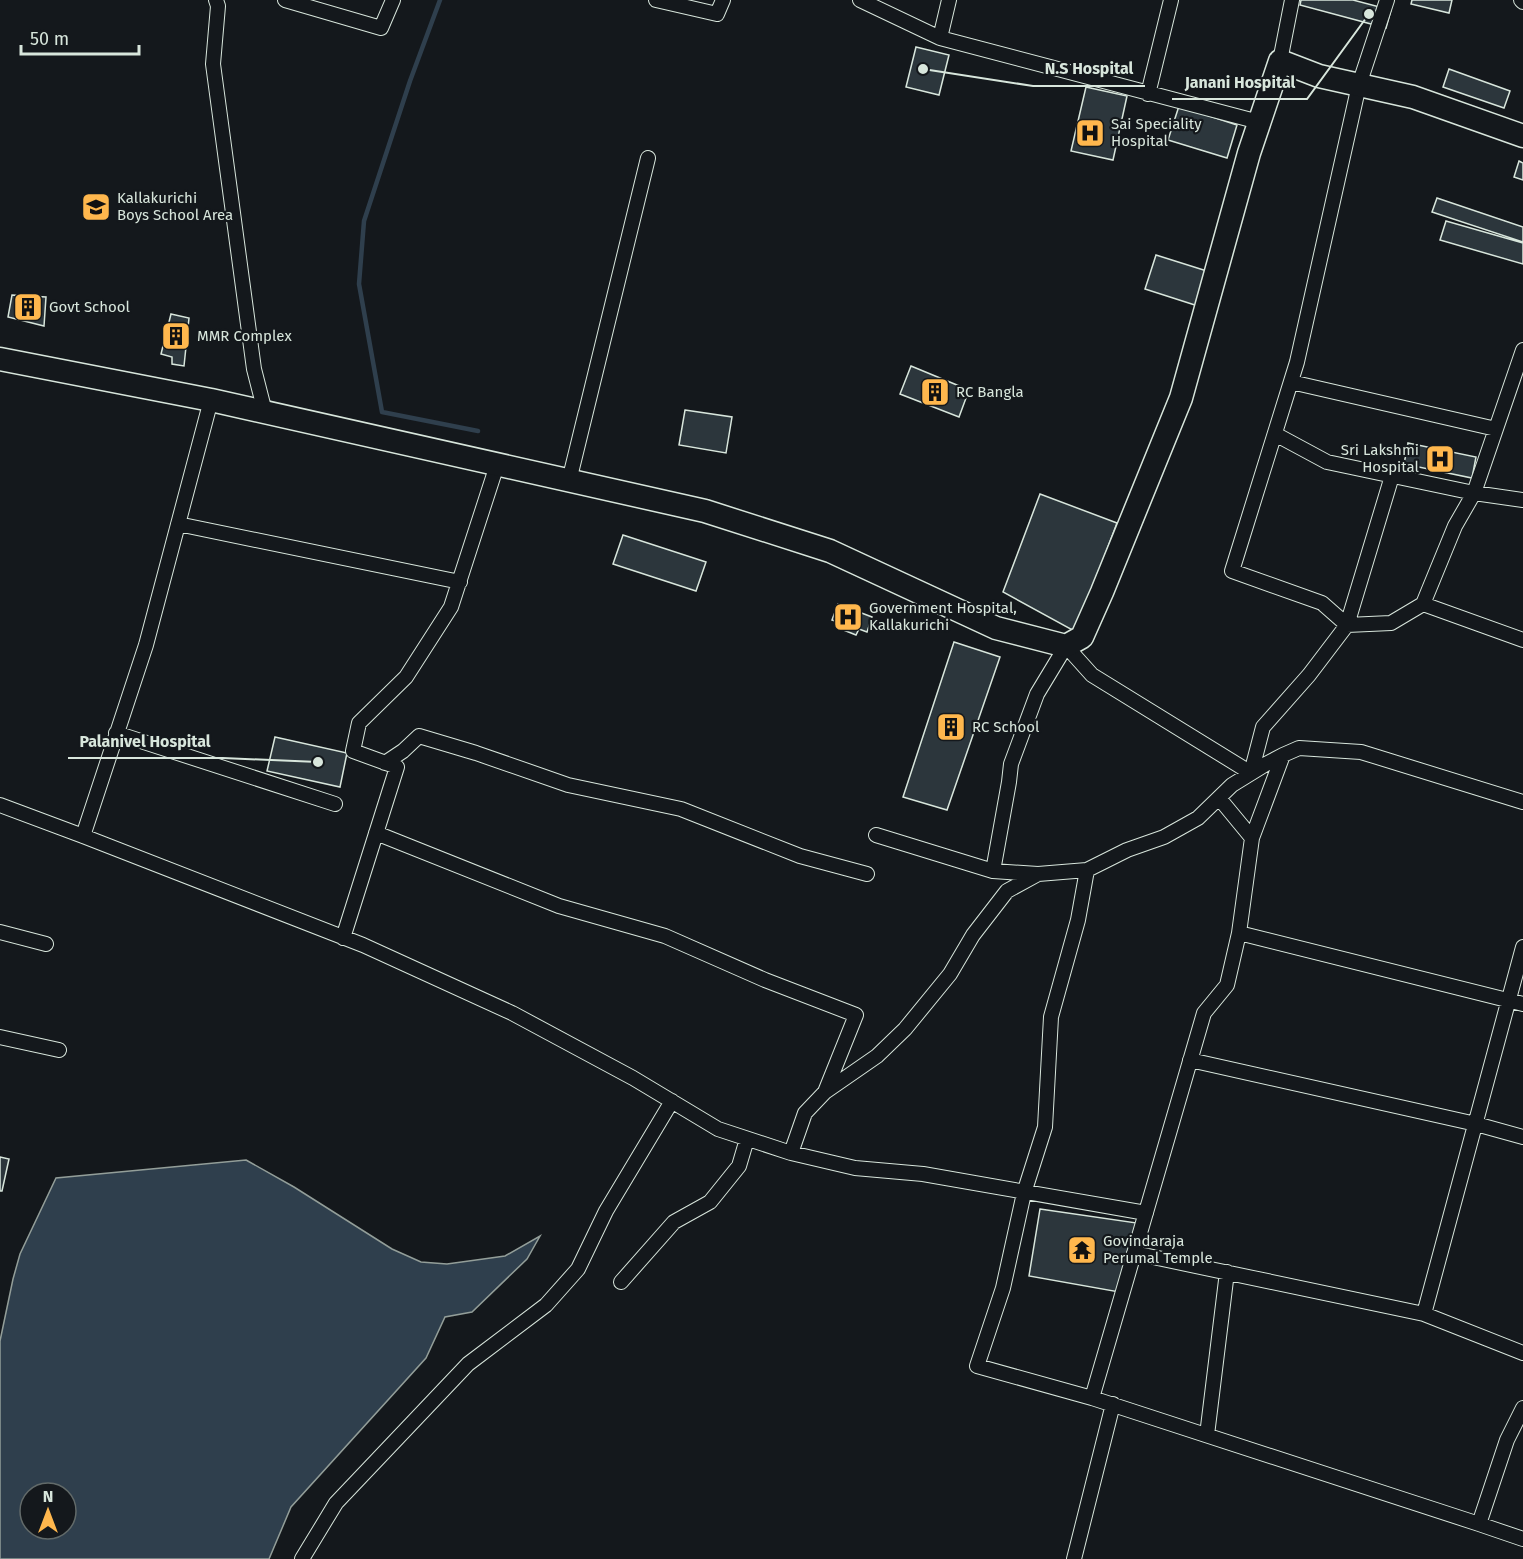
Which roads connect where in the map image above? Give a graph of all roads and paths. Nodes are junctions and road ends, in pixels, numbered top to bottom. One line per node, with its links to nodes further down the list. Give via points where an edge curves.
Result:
1 (216, 0): 22 (street, via 213,64 254,369)
2 (285, 0): 3 (street, via 381,28)
3 (393, 0)
4 (656, 0): 5 (street, via 717,14)
5 (723, 0)
6 (861, 0): 11 (street)
7 (949, 0): 11 (street)
8 (1171, 0): 14 (street)
9 (1292, 0): 12 (street)
10 (1387, 0): 13 (street)
11 (940, 38): 14 (street)
12 (1280, 61): 13 (main road, via 1319,76); 15 (main road)
13 (1359, 85): 16 (main road, via 1413,97); 20 (street)
14 (1148, 94): 15 (street)
15 (1259, 123): 35 (main road, via 1181,398 1082,637)
16 (1523, 136)
17 (648, 158): 27 (street)
18 (1523, 350): 23 (street)
19 (0, 358): 21 (main road)
20 (1291, 382): 23 (street); 24 (street)
21 (211, 400): 22 (main road); 30 (street)
22 (265, 412): 25 (main road)
23 (1496, 429): 28 (street)
24 (1275, 434): 26 (street, via 1327,462); 33 (street, via 1232,571 1322,603)
25 (497, 465): 27 (main road); 31 (street)
26 (1392, 476): 28 (street); 33 (street)
27 (569, 481): 35 (main road, via 705,511 830,551 996,628)
28 (1474, 493): 29 (street); 32 (street, via 1455,526)
29 (1523, 500)
30 (178, 524): 31 (street); 36 (street, via 146,645)
31 (460, 582): 38 (street, via 451,607 406,677 359,723 353,751)
32 (1423, 604): 33 (street, via 1391,623); 34 (street)
33 (1347, 625): 39 (street, via 1263,727)
34 (1523, 640)
35 (1066, 646): 39 (street, via 1092,675); 49 (street, via 1037,694 1011,764)
36 (116, 734): 42 (street); 46 (street)
37 (1283, 756): 39 (street); 41 (street, via 1299,748 1361,752); 47 (street)
38 (385, 763): 44 (street, via 397,767); 50 (street, via 419,736 568,785 681,809 800,856)
39 (1251, 773): 40 (street)
40 (1219, 798): 47 (street); 48 (street, via 1198,818 1164,837)
41 (1523, 802)
42 (336, 804)
43 (0, 805): 46 (street)
44 (376, 833): 54 (street); 61 (street, via 559,906 665,936 856,1015)
45 (876, 835): 49 (street)
46 (83, 836): 54 (street)
47 (1252, 838): 53 (street)
48 (1087, 870): 51 (street); 67 (street, via 1078,920 1051,1017 1045,1126)
49 (993, 871): 51 (street)
50 (867, 874)
51 (1038, 874): 61 (street, via 1007,891 973,935 950,974 905,1029 877,1056)
52 (0, 932): 55 (street)
53 (1239, 933): 57 (street); 60 (street, via 1227,985 1204,1013)
54 (343, 938): 62 (street, via 512,1013)
55 (46, 944)
56 (1523, 947): 57 (street)
57 (1516, 1003): 63 (street)
58 (0, 1037): 59 (street)
59 (59, 1050)
60 (1190, 1060): 63 (street); 68 (street)
61 (825, 1092): 66 (street, via 805,1113)
62 (672, 1101): 65 (street, via 718,1129); 80 (street, via 606,1210 578,1269 546,1305 468,1364 336,1503)
63 (1476, 1124): 64 (street); 72 (street)
64 (1523, 1137)
65 (747, 1139): 66 (street); 71 (street, via 739,1166 710,1202 674,1222)
66 (791, 1153): 67 (street, via 855,1168 923,1174)
67 (1024, 1193): 68 (street); 74 (street, via 1003,1288 976,1366)
68 (1146, 1213): 69 (street)
69 (1134, 1253): 70 (street); 74 (street)
70 (1227, 1272): 72 (street); 77 (street)
71 (621, 1282)
72 (1424, 1314): 73 (street)
73 (1523, 1353)
74 (1092, 1398): 75 (street)
75 (1113, 1404): 77 (street); 81 (street)
76 (1523, 1408): 78 (street, via 1507,1440)
77 (1208, 1435): 78 (street)
78 (1479, 1524): 79 (street)
79 (1523, 1539)
80 (302, 1559)
81 (1074, 1559)

